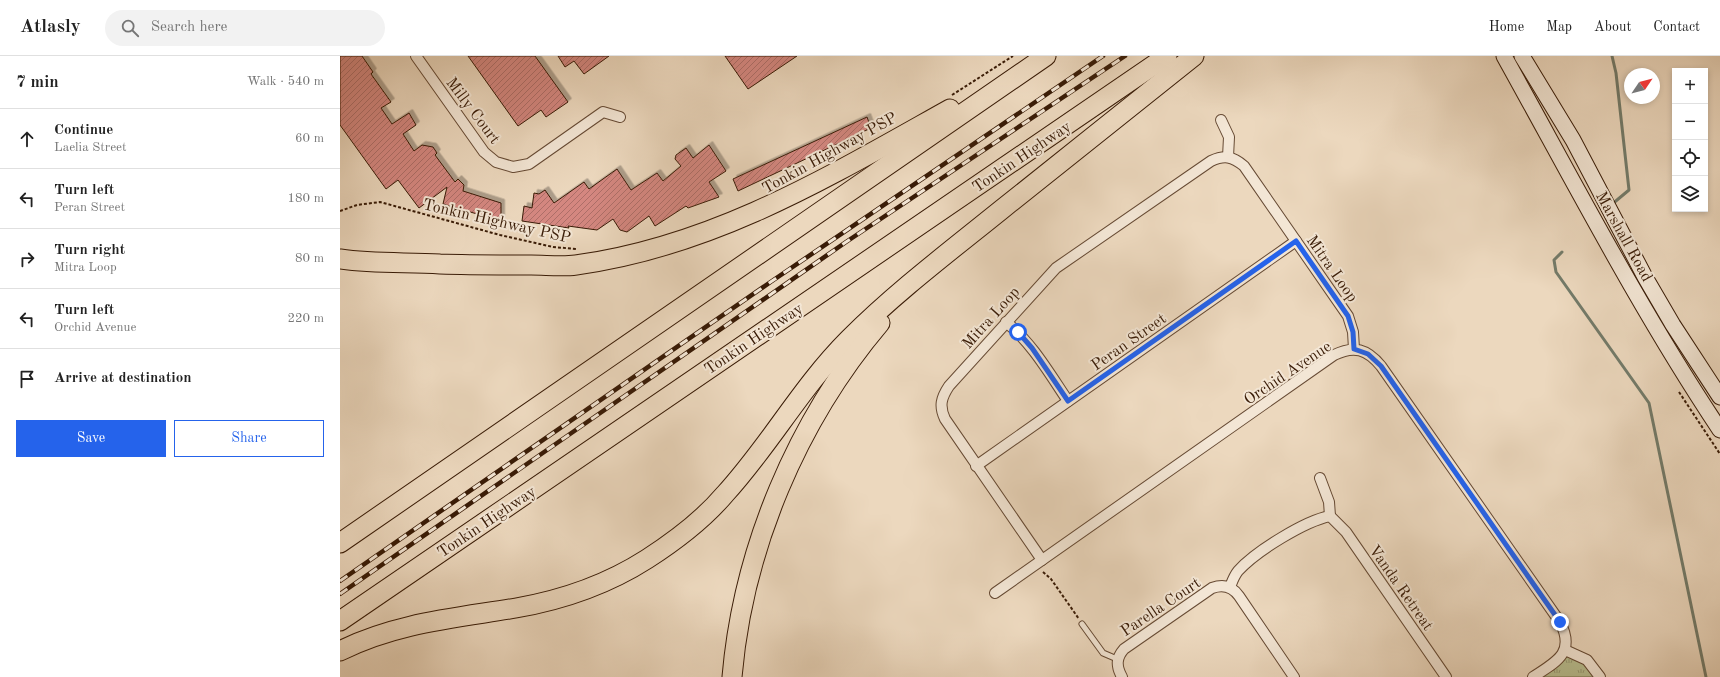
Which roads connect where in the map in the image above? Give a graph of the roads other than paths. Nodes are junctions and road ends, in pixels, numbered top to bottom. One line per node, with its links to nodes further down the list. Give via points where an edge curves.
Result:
1 (416, 56): 8 (street, Milly Court, via 484,152 496,162 513,167 529,164 603,112)
2 (1034, 56): 13 (highway, via 972,96 815,184 716,229 664,246 609,260 574,265 466,265)
3 (1046, 56): 22 (highway)
4 (1166, 56): 26 (highway, Tonkin Highway)
5 (1194, 56): 12 (highway)
6 (1504, 56): 18 (main road, Marshall Road, via 1637,296 1686,379)
7 (1522, 56): 16 (main road, Marshall Road, via 1573,140 1645,277)
8 (620, 117)
9 (1221, 120): 10 (street, via 1229,137)
10 (1228, 157): 11 (street, Mitra Loop, via 1244,166); 14 (street, Mitra Loop, via 1211,161 1056,268)
11 (1296, 241): 15 (street, Mitra Loop, via 1348,316 1353,332); 17 (street, Peran Street)
12 (954, 248): 29 (highway, via 898,292 841,347 809,384 724,496 694,524 644,561 614,577 550,601 406,627 366,639); 31 (highway, via 901,299 870,335 824,401 804,437 783,479 757,549 738,628)
13 (342, 260)
14 (1006, 322): 17 (street, via 1032,348); 19 (street, Mitra Loop, via 949,386 941,403 944,419)
15 (1354, 349): 23 (street, Orchid Avenue, via 1334,355); 28 (street, Orchid Avenue, via 1368,354 1381,366 1560,622 1564,630)
16 (1720, 397)
17 (1068, 401): 19 (street, Peran Street)
18 (1720, 430)
19 (976, 466): 23 (street, Mitra Loop)
20 (1320, 478): 21 (street, via 1329,502)
21 (1330, 516): 24 (street, via 1300,526 1248,562 1238,571); 34 (street, Vanda Retreat, via 1346,532)
22 (340, 543)
23 (1039, 562): 25 (street, Orchid Avenue)
24 (1230, 587): 30 (street, Parella Court, via 1212,588 1124,649); 33 (street, via 1240,596)
25 (994, 593)
26 (340, 621)
27 (1082, 624): 30 (lane, via 1102,653)
28 (1565, 650): 35 (street, via 1557,661); 36 (street, via 1587,660)
29 (340, 651)
30 (1117, 659): 32 (street, Parella Court)
31 (732, 677)
32 (1122, 677)
33 (1294, 677)
34 (1446, 677)
35 (1533, 677)
36 (1600, 677)

